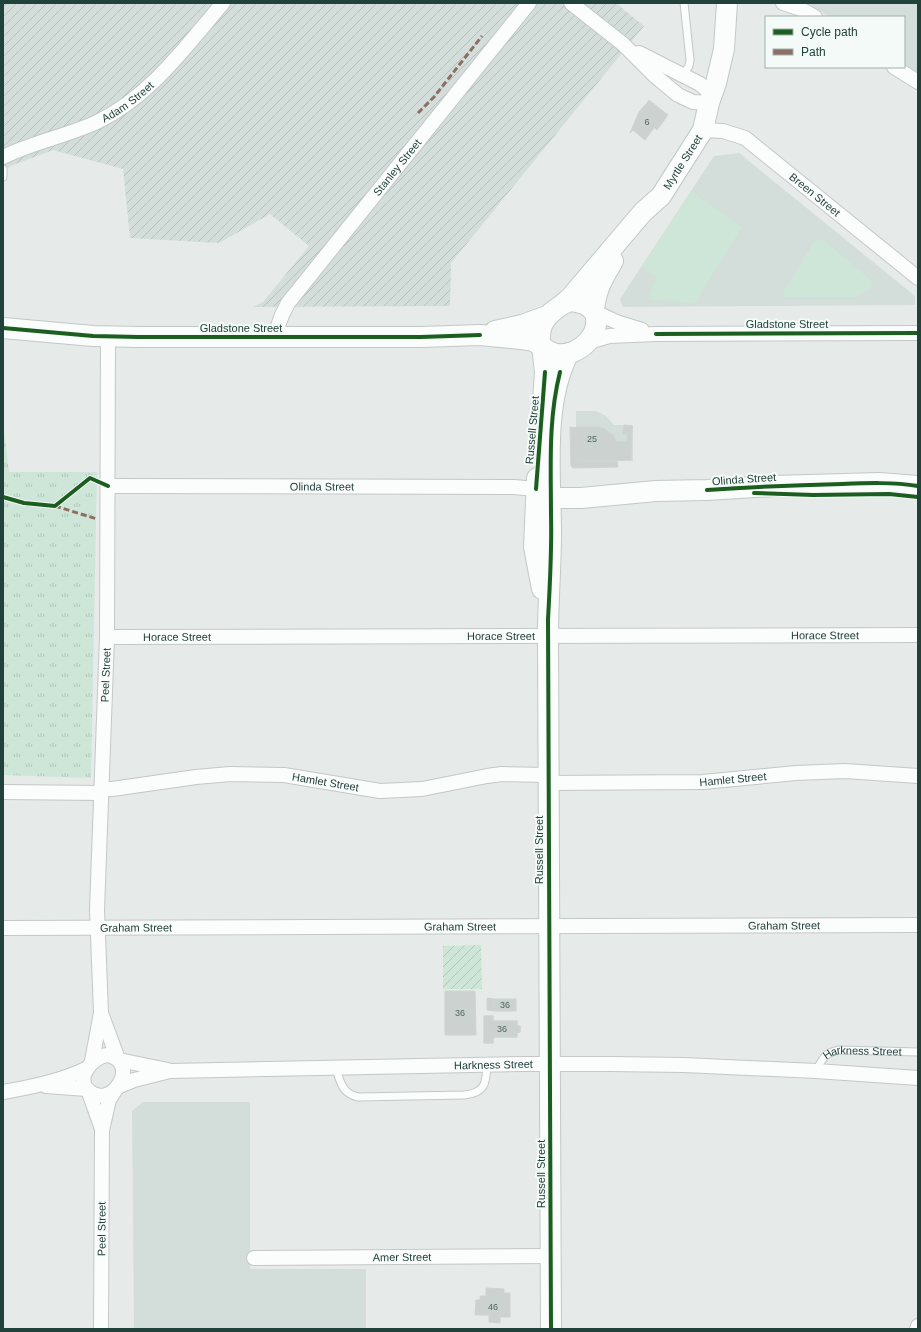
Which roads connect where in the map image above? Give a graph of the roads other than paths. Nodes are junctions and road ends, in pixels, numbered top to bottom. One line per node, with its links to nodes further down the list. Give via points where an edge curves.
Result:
1 (223, 3): 14 (street, Adam Street, via 151,84 118,111 87,126)
2 (529, 3): 27 (street, Stanley Street, via 288,303)
3 (571, 3): 8 (street)
4 (684, 3): 10 (lane, via 690,60)
5 (728, 3): 12 (main road, Myrtle Street, via 724,48)
6 (783, 3): 7 (street)
7 (813, 16)
8 (623, 44): 10 (street); 12 (street, via 678,95 693,102)
9 (896, 68): 11 (street)
10 (682, 76): 12 (street, via 700,84)
11 (918, 82)
12 (710, 99): 13 (main road, Myrtle Street); 17 (main road, Myrtle Street, via 649,190)
13 (703, 130): 17 (main road, Myrtle Street, via 661,196); 18 (street, Breen Street, via 723,131 745,138)
14 (3, 157)
15 (3, 169): 16 (lane)
16 (3, 177)
17 (643, 212): 19 (main road, Myrtle Street); 20 (main road, Myrtle Street, via 598,286)
18 (918, 278)
19 (564, 303): 20 (main road, via 580,302); 21 (main road)
20 (595, 312): 24 (street, Gladstone Street, via 629,327); 29 (main road, via 596,328 592,336)
21 (547, 316): 25 (main road, Gladstone Street); 28 (main road, via 541,327)
22 (3, 328): 26 (main road, Gladstone Street)
23 (918, 333): 24 (street, Gladstone Street)
24 (656, 334): 29 (street, Gladstone Street, via 610,336)
25 (480, 335): 27 (main road, Gladstone Street); 28 (main road, Gladstone Street, via 521,339)
26 (108, 337): 27 (main road, Gladstone Street); 30 (street, Peel Street)
27 (274, 337)
28 (541, 346): 29 (main road, via 552,352); 32 (main road, Russell Street, via 544,360)
29 (577, 348): 32 (main road, Russell Street, via 560,372 554,404)
30 (108, 486): 32 (street, Olinda Street, via 514,487); 37 (street, Peel Street)
31 (918, 486): 33 (main road, Olinda Street, via 895,483 826,484)
32 (546, 490): 33 (main road, Olinda Street, via 584,484 656,492); 35 (main road, Russell Street, via 551,574)
33 (707, 490): 34 (main road, Olinda Street, via 813,495 889,494)
34 (918, 497)
35 (548, 627): 36 (street, Horace Street); 37 (street, Horace Street); 39 (main road, Russell Street)
36 (918, 635)
37 (107, 637): 40 (street, Peel Street)
38 (918, 776): 39 (street, Hamlet Street, via 845,772 796,773 703,782)
39 (548, 779): 40 (street, Hamlet Street, via 502,774 430,788 380,791 299,777 267,774 212,775); 43 (main road, Russell Street)
40 (102, 791): 41 (street, Hamlet Street); 44 (street, Peel Street)
41 (3, 792)
42 (918, 925): 43 (street, Graham Street)
43 (549, 926): 44 (street, Graham Street); 50 (main road, Russell Street)
44 (97, 927): 45 (street, Graham Street); 46 (street, Peel Street)
45 (3, 928)
46 (101, 1013): 48 (street, Peel Street); 49 (street, Peel Street)
47 (918, 1052): 54 (lane, Harkness Street, via 839,1050 826,1055)
48 (119, 1060): 49 (street, via 107,1055); 53 (street, Harkness Street); 57 (street, via 123,1073)
49 (90, 1064): 56 (street, via 75,1074); 58 (street, via 84,1078)
50 (550, 1064): 51 (street, Harkness Street); 54 (street, Harkness Street, via 677,1065); 61 (main road, Russell Street)
51 (487, 1065): 52 (street, Harkness Street); 52 (lane, via 486,1080 481,1090 475,1094 358,1097 344,1090)
52 (335, 1067): 53 (street, Harkness Street)
53 (170, 1071): 57 (street, Harkness Street, via 134,1080)
54 (816, 1071): 55 (street, Harkness Street)
55 (918, 1078)
56 (38, 1086): 58 (street); 59 (street)
57 (116, 1088): 58 (street, via 110,1094 99,1096); 60 (street, Peel Street, via 109,1100)
58 (88, 1090): 60 (street, Peel Street)
59 (3, 1092)
60 (102, 1130): 64 (street, Peel Street)
61 (550, 1256): 62 (street, Amer Street); 65 (main road, Russell Street)
62 (254, 1258)
63 (918, 1326): 66 (street)
64 (101, 1329)
65 (551, 1329)
66 (917, 1329)

